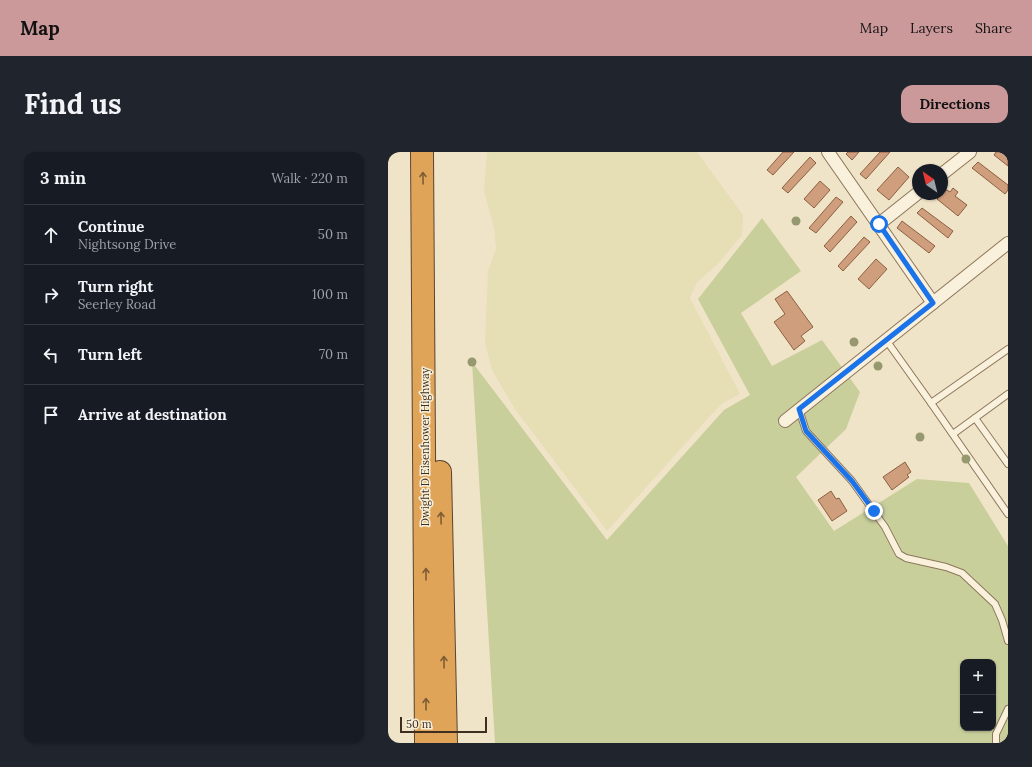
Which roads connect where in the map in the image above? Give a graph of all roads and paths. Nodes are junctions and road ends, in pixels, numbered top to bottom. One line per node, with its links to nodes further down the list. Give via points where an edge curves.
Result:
1 (422, 152): 6 (highway, Dwight D Eisenhower Highway, one-way to 1)
2 (828, 152): 7 (street)
3 (970, 152): 4 (street)
4 (948, 169)
5 (912, 198): 7 (street)
6 (423, 200): 22 (highway, Dwight D Eisenhower Highway, one-way to 6); 23 (highway, one-way to 6, via 438,413)
7 (879, 224): 9 (street)
8 (1008, 242): 9 (street)
9 (933, 303): 10 (street)
10 (886, 340): 13 (lane); 14 (street)
11 (1008, 349): 13 (lane)
12 (1008, 394): 15 (lane)
13 (931, 403): 17 (lane)
14 (799, 409): 16 (street); 20 (lane, via 806,431 852,481 885,527 899,554 962,573 994,604)
15 (975, 418): 17 (lane); 18 (lane)
16 (785, 421)
17 (952, 434): 19 (lane)
18 (1008, 464)
19 (1008, 514)
20 (1008, 641)
21 (1008, 709): 24 (lane, via 996,734)
22 (426, 743)
23 (446, 743)
24 (996, 743)

